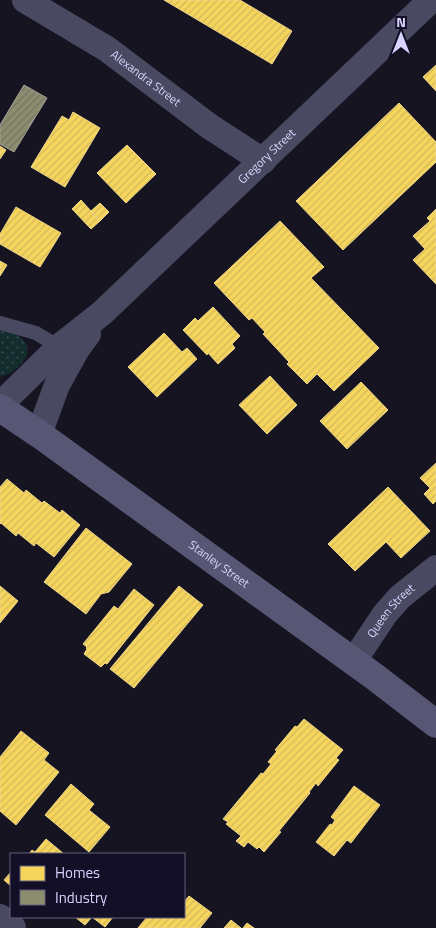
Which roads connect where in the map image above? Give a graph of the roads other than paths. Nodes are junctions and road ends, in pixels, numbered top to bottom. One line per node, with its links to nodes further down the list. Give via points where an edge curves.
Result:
1 (25, 0): 3 (street, Alexandra Street, via 107,49 209,126)
2 (431, 0): 3 (street, Gregory Street)
3 (263, 161): 4 (street, Gregory Street)
4 (102, 313): 6 (street, Gregory Street); 8 (street, Gregory Street, via 66,367)
5 (0, 323): 6 (lane, via 36,333)
6 (59, 347): 7 (street, Gregory Street)
7 (0, 406): 8 (main road, Stanley Street)
8 (39, 434): 10 (main road, Stanley Street)
9 (436, 568): 10 (street, Queen Street, via 400,597)
10 (353, 662): 11 (main road, Stanley Street)
11 (436, 724)
12 (0, 917): 13 (street)
13 (14, 928)

